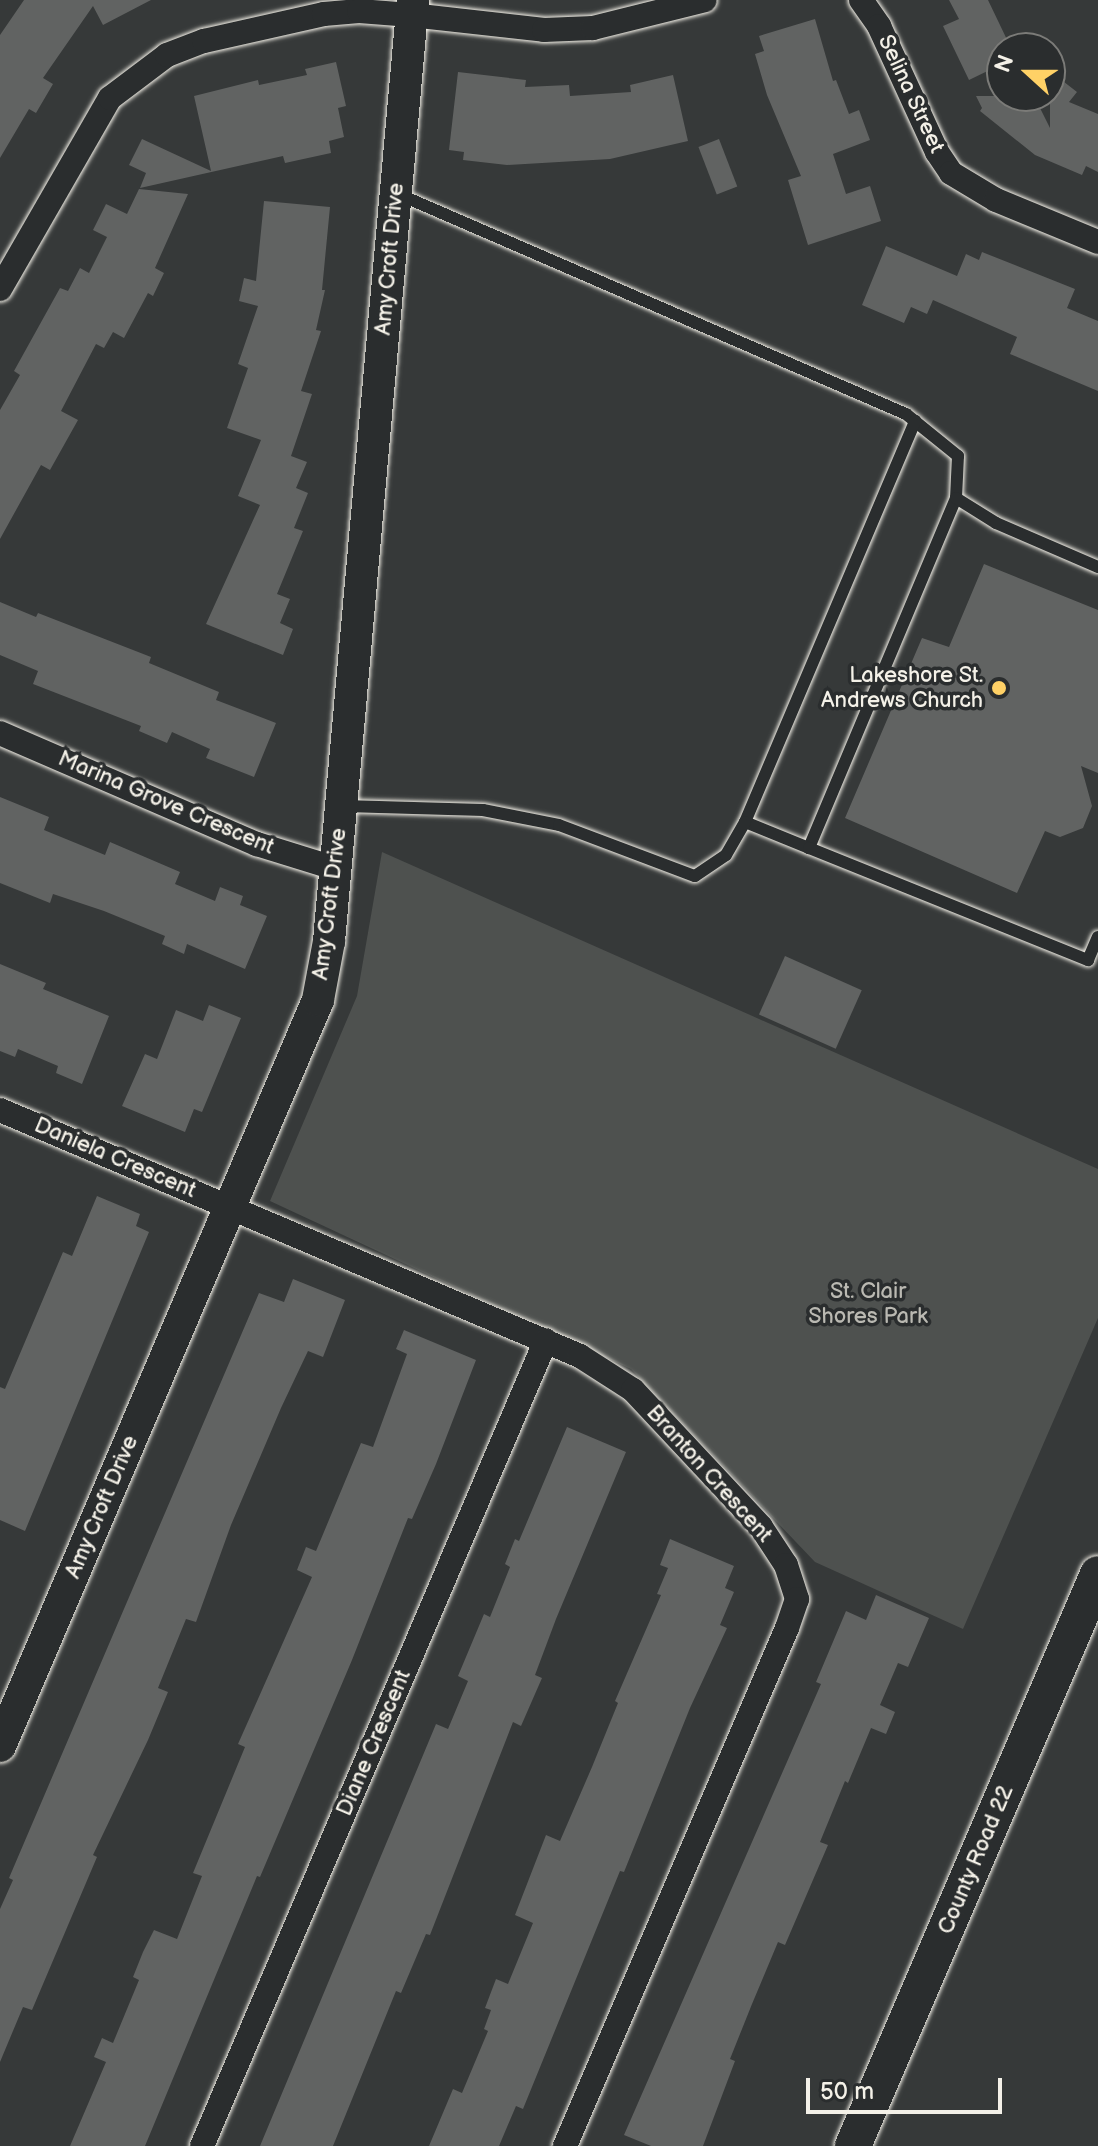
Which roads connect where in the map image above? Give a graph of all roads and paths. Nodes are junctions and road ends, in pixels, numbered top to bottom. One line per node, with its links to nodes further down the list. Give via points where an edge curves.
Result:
1 (705, 0): 3 (street, via 593,28 544,30)
2 (861, 0): 5 (street, Selina Street, via 951,173 996,200)
3 (412, 8): 4 (street, Amy Croft Drive); 6 (street, via 288,20 204,41 139,73 110,98 89,130)
4 (395, 193): 7 (lane); 11 (street, Amy Croft Drive)
5 (1098, 242)
6 (0, 289)
7 (915, 421): 8 (lane, via 958,456); 12 (lane)
8 (956, 498): 9 (lane, via 996,523); 13 (lane)
9 (1098, 567)
10 (0, 733): 14 (street, Marina Grove Crescent, via 257,844)
11 (341, 806): 12 (lane, via 483,810 559,825 695,876 726,855); 14 (street, Amy Croft Drive)
12 (745, 822): 13 (lane)
13 (809, 848): 16 (lane)
14 (334, 868): 18 (street, Amy Croft Drive, via 318,1000)
15 (1098, 937): 16 (lane)
16 (1093, 962)
17 (0, 1110): 18 (street, Daniela Crescent)
18 (230, 1206): 19 (street, Branton Crescent); 21 (street, Amy Croft Drive)
19 (546, 1340): 22 (street, Diane Crescent); 23 (street, Branton Crescent, via 633,1390 761,1527 786,1565 797,1599)
20 (1098, 1574): 24 (main road, County Road 22)
21 (0, 1746)
22 (202, 2146)
23 (565, 2146)
24 (853, 2146)

